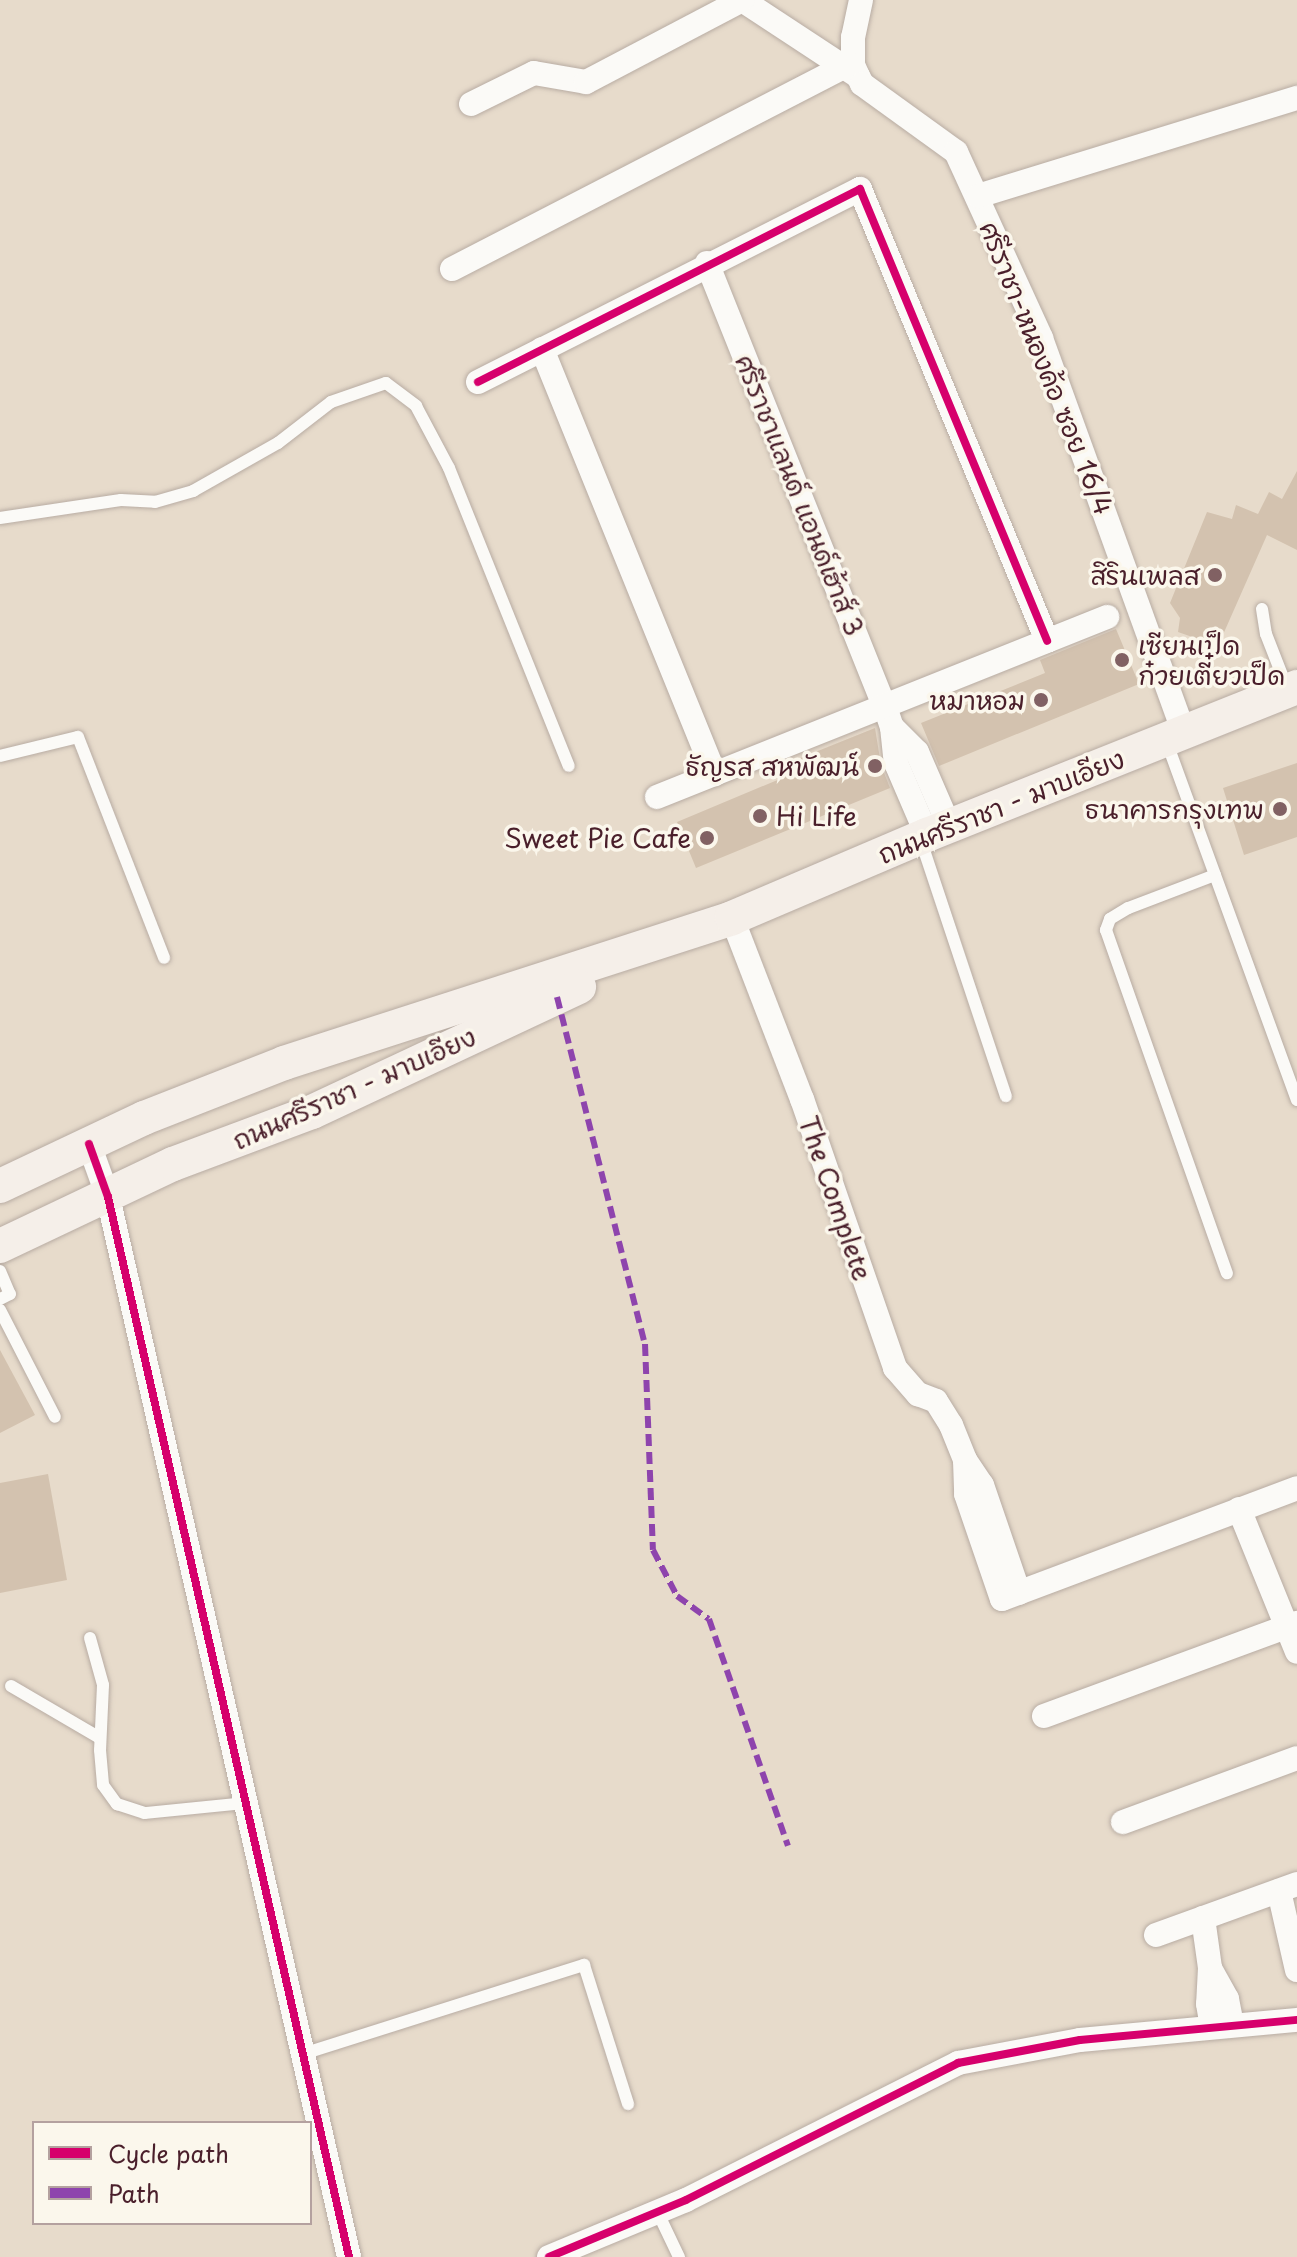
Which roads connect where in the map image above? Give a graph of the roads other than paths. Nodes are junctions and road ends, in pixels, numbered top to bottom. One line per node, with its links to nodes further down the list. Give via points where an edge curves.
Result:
1 (742, 0): 3 (street, ศรีราชา-หนองค้อ ซอย 16/4); 5 (street, via 586,82 534,73)
2 (861, 0): 3 (street)
3 (851, 72): 6 (street, ศรีราชา-หนองค้อ ซอย 16/4, via 956,152); 8 (street)
4 (1297, 98): 6 (street)
5 (471, 104)
6 (978, 196): 17 (street, ศรีราชา-หนองค้อ ซอย 16/4, via 1041,338)
7 (707, 263): 9 (street); 14 (street, via 860,189); 16 (street, ศรีราชาแลนด์ แอนด์เฮ้าส์ 3)
8 (452, 269)
9 (542, 349): 10 (street); 20 (street)
10 (478, 382)
11 (0, 518): 19 (lane, via 121,500 155,502 193,491 278,443 331,402 386,383 416,406 449,468)
12 (1262, 609): 15 (lane, via 1266,634)
13 (1107, 617): 14 (street)
14 (1047, 641): 16 (street)
15 (1293, 689): 17 (main road, ถนนศรีราชา - มาบเอียง)
16 (888, 717): 20 (street); 22 (street, ศรีราชาแลนด์ แอนด์เฮ้าส์ 3, via 917,752)
17 (1175, 736): 22 (main road, ถนนศรีราชา - มาบเอียง); 23 (lane)
18 (0, 756): 25 (lane, via 78,737)
19 (569, 766)
20 (715, 774): 21 (street)
21 (657, 797)
22 (932, 833): 24 (main road, ถนนศรีราชา - มาบเอียง); 26 (lane)
23 (1215, 875): 27 (lane); 35 (lane, via 1128,908 1110,919 1106,930)
24 (719, 922): 28 (main road, ถนนศรีราชา - มาบเอียง, via 284,1063); 30 (main road, ถนนศรีราชา - มาบเอียง, via 312,1112); 40 (street, The Complete, via 802,1099 895,1368 918,1394 936,1401 982,1485 1010,1596)
25 (164, 958)
26 (1006, 1096)
27 (1297, 1100)
28 (144, 1118): 29 (main road, ถนนศรีราชา - มาบเอียง); 30 (main road, via 130,1142 135,1161)
29 (89, 1144): 31 (main road, ถนนศรีราชา - มาบเอียง); 32 (street)
30 (173, 1164): 32 (main road, ถนนศรีราชา - มาบเอียง)
31 (2, 1179)
32 (108, 1197): 33 (main road, ถนนศรีราชา - มาบเอียง); 48 (street)
33 (0, 1246)
34 (0, 1271): 36 (lane, via 10,1294)
35 (1227, 1273)
36 (0, 1299)
37 (0, 1310): 38 (lane)
38 (55, 1417)
39 (1297, 1488): 40 (street, The Complete)
40 (1239, 1509): 41 (street)
41 (1292, 1624): 43 (street); 45 (street)
42 (90, 1638): 46 (lane, via 103,1685)
43 (1297, 1652)
44 (11, 1686): 46 (lane)
45 (1044, 1716)
46 (100, 1738): 48 (lane, via 103,1785 117,1804 145,1813)
47 (1297, 1758): 49 (street)
48 (246, 1803): 56 (street)
49 (1123, 1822)
50 (1288, 1888): 51 (street); 53 (street)
51 (1203, 1918): 52 (street); 55 (street, via 1210,1968 1208,2004)
52 (1156, 1935)
53 (1297, 1970)
54 (1297, 2020): 55 (street)
55 (1222, 2026): 58 (street, via 1080,2040 958,2063)
56 (303, 2054): 57 (lane, via 584,1965); 59 (street)
57 (628, 2104)
58 (658, 2213): 60 (street); 61 (lane)
59 (349, 2257)
60 (549, 2257)
61 (679, 2257)

